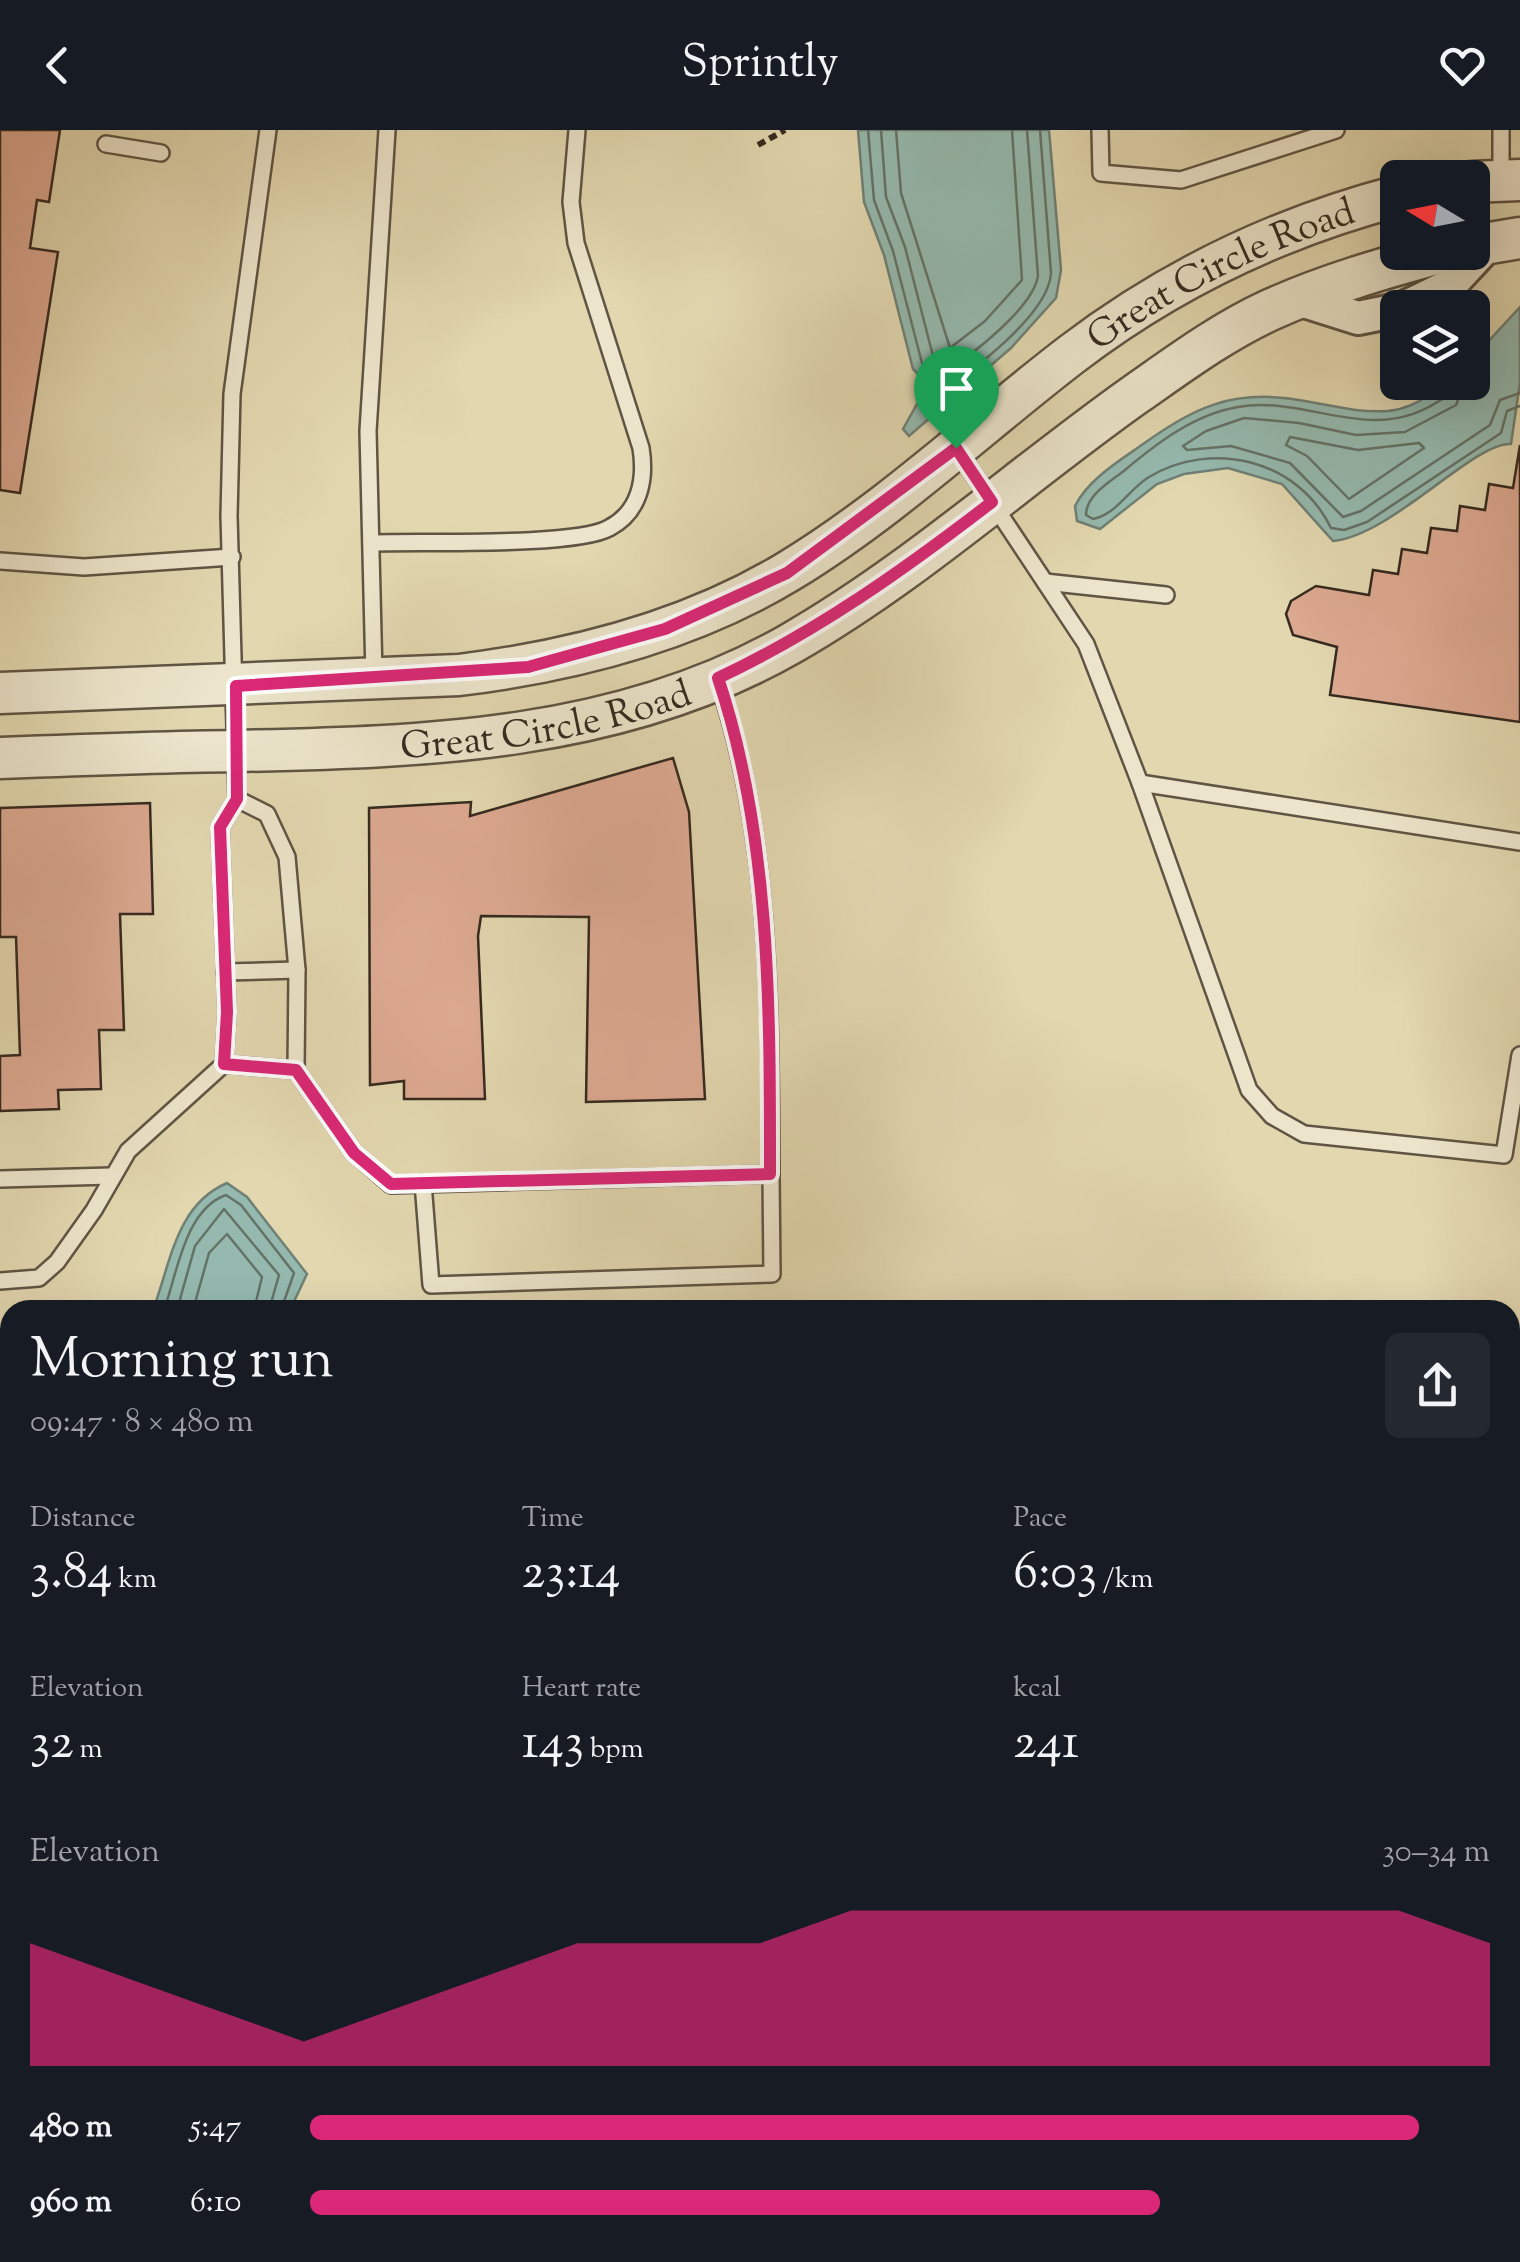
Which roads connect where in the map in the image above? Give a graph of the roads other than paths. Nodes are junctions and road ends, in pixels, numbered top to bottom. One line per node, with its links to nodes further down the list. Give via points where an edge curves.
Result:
1 (268, 130): 19 (lane, via 232,394)
2 (386, 130): 18 (lane, via 368,431)
3 (577, 130): 18 (lane, via 571,202 576,243 642,448 638,499 611,527 594,534)
4 (1100, 130): 5 (lane, via 1101,174 1181,180)
5 (1336, 130)
6 (1501, 130): 9 (lane)
7 (106, 144): 8 (lane)
8 (161, 152)
9 (1498, 180)
10 (1380, 202): 16 (street, Great Circle Road, via 1307,224 1175,284 1074,352)
11 (1494, 242): 13 (street)
12 (1386, 270): 14 (street, Great Circle Road)
13 (1443, 290)
14 (1298, 298): 15 (street, via 1358,318); 17 (street, Great Circle Road, via 1192,354)
15 (1380, 313)
16 (956, 448): 17 (lane); 24 (street, Great Circle Road, via 787,573 665,629 528,667)
17 (992, 502): 21 (lane); 23 (street, Great Circle Road, via 886,583 788,645)
18 (372, 543): 24 (lane)
19 (232, 557): 20 (lane, via 84,567); 25 (lane)
20 (0, 561)
21 (1045, 582): 22 (lane); 29 (lane, via 1086,644)
22 (1166, 595)
23 (718, 678): 27 (street, Great Circle Road, via 618,715 514,736 398,748); 37 (lane, via 737,734 763,906)
24 (374, 679): 25 (street, Great Circle Road)
25 (236, 686): 26 (street, Great Circle Road); 27 (lane)
26 (0, 694)
27 (237, 751): 28 (street, Great Circle Road); 30 (lane)
28 (0, 758)
29 (1140, 783): 31 (lane); 34 (lane, via 1248,1090 1272,1116 1304,1134 1504,1155)
30 (237, 799): 32 (lane, via 267,814 288,857); 33 (lane, via 220,827)
31 (1520, 842)
32 (297, 970): 33 (lane); 36 (lane)
33 (225, 972): 35 (lane)
34 (1520, 1054)
35 (224, 1064): 36 (lane); 38 (lane, via 128,1151)
36 (296, 1070): 40 (lane, via 354,1153 391,1184)
37 (770, 1174): 40 (lane); 40 (lane, via 772,1274 431,1285)
38 (111, 1176): 39 (lane); 41 (lane, via 57,1262 39,1278)
39 (0, 1178)
40 (423, 1183)
41 (0, 1281)

